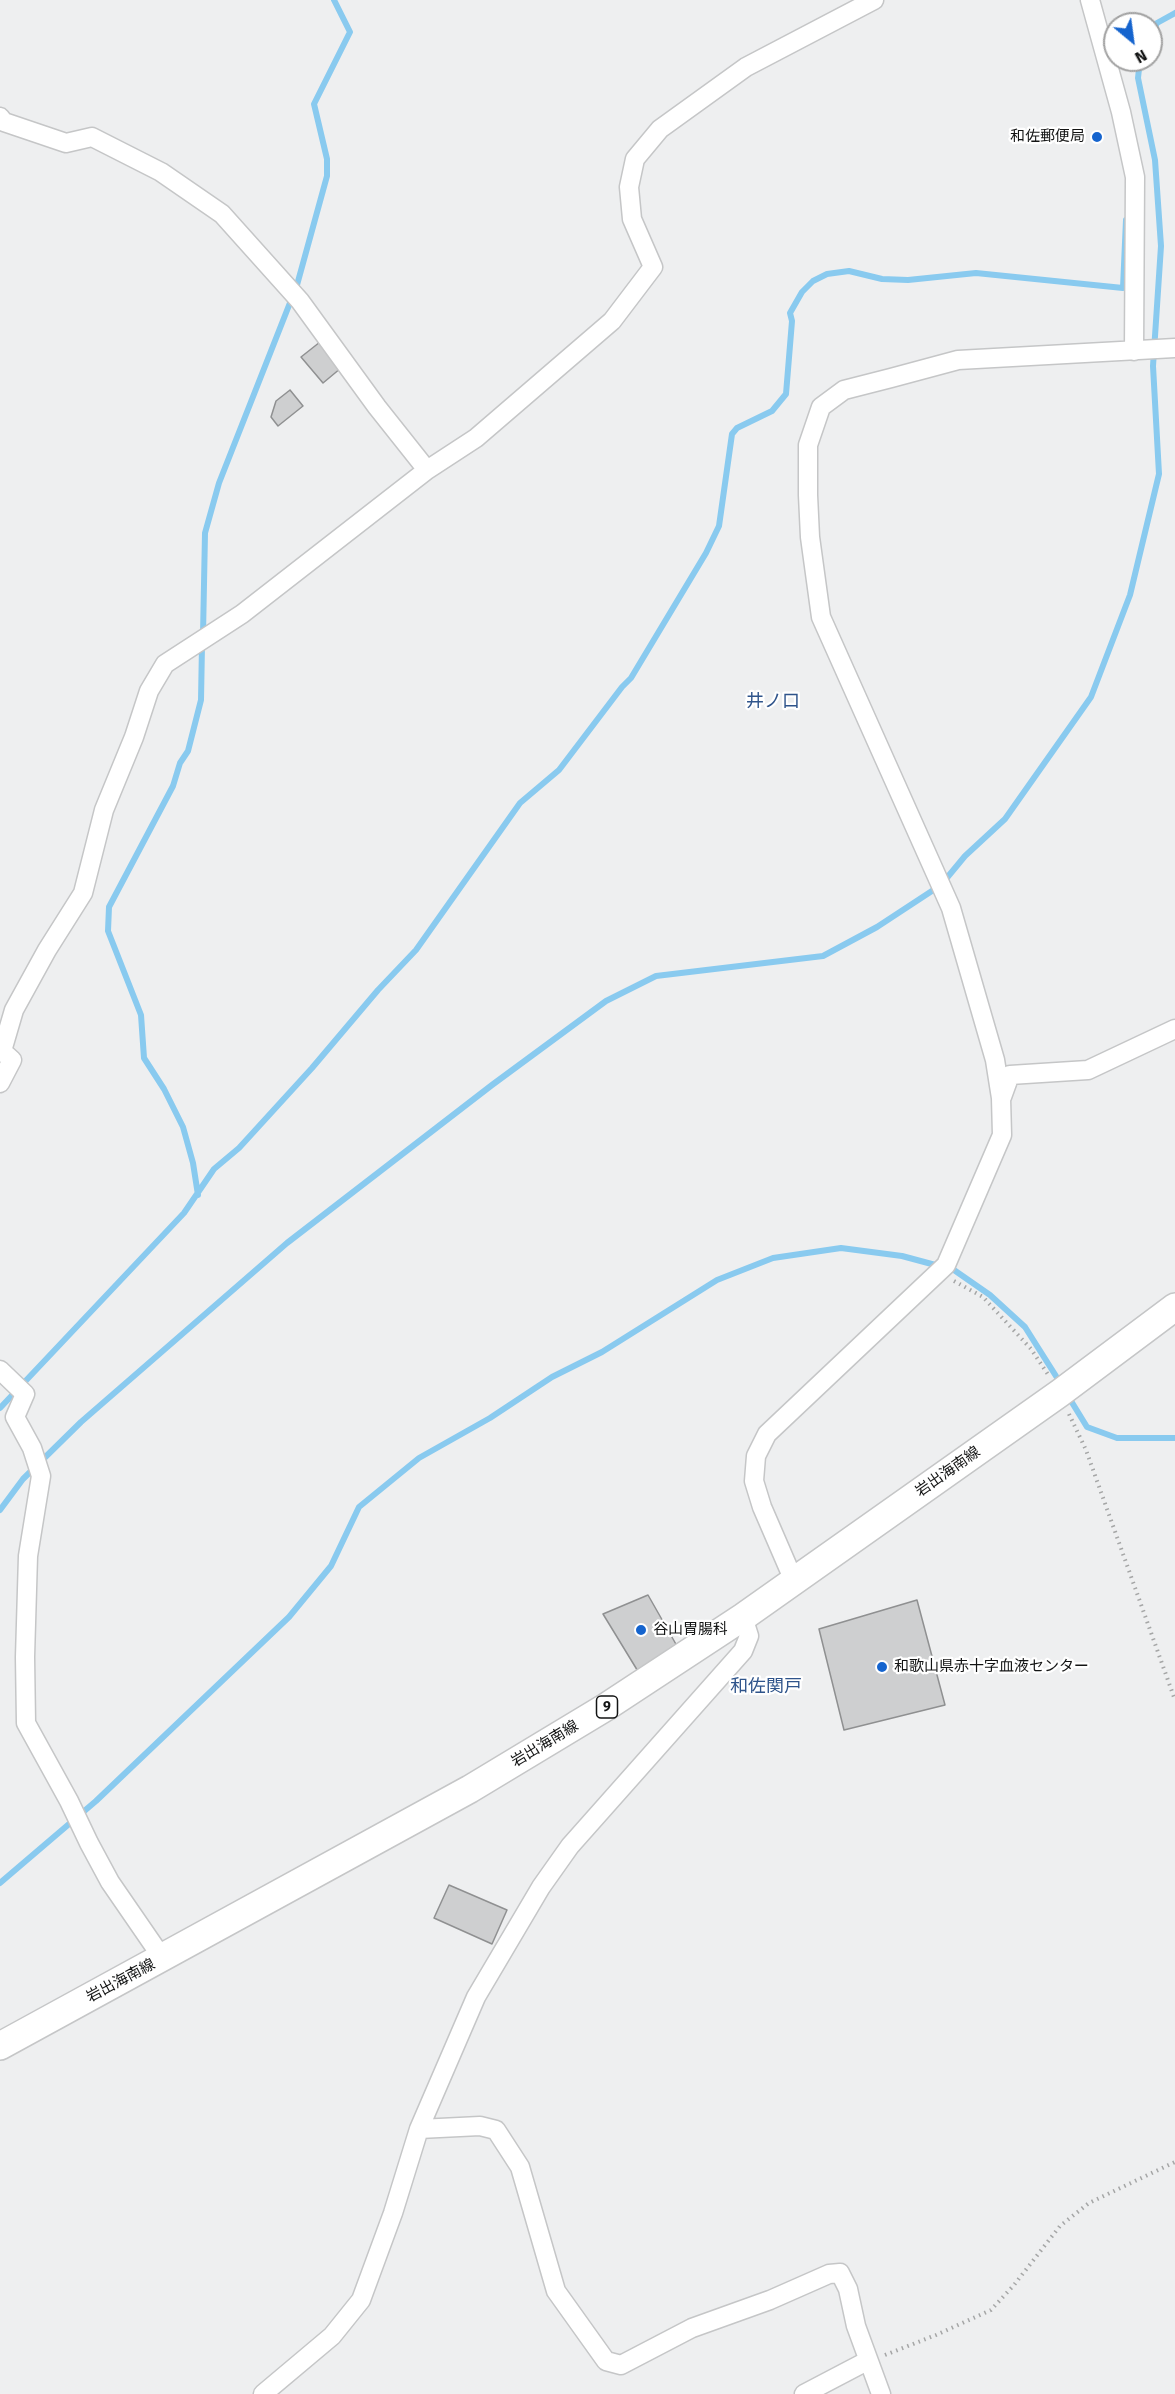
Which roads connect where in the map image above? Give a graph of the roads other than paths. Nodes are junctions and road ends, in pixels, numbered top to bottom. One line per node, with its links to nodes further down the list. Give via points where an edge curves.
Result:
1 (874, 0): 6 (street, via 746,67 660,129 635,159 629,187 632,219 653,267 612,321 476,438)
2 (1090, 0): 5 (street, via 1135,177)
3 (0, 117): 6 (street, via 4,122 66,143 92,137 161,172 222,214 300,301)
4 (1171, 349): 5 (street)
5 (1134, 351): 9 (street, via 957,360 844,390 821,407 808,445 810,537 821,617 951,908 995,1060)
6 (426, 470): 8 (street, via 242,614 165,664 149,691 104,810 83,893 14,1010 2,1051 12,1060)
7 (1175, 1029): 9 (street, via 1088,1070 1010,1075)
8 (0, 1083)
9 (1001, 1098): 12 (street, via 1002,1135 946,1265 767,1434 756,1456 754,1481)
10 (1175, 1307): 12 (main road, 岩出海南線 / 9)
11 (0, 1370): 14 (street, via 25,1394 15,1417 32,1448 41,1476 28,1556 27,1724 110,1881)
12 (794, 1581): 13 (main road, 岩出海南線 / 9)
13 (743, 1617): 14 (main road, 岩出海南線 / 9, via 470,1790); 16 (street, via 749,1636 743,1651 570,1845 541,1887 476,1997)
14 (163, 1959): 15 (main road, 岩出海南線 / 9)
15 (0, 2046)
16 (419, 2129): 17 (street, via 480,2126 496,2130 520,2167 556,2291 606,2361 621,2365 692,2328 840,2273); 18 (street, via 361,2300 332,2336)
17 (867, 2361): 19 (street); 20 (street)
18 (263, 2394)
19 (804, 2394)
20 (881, 2394)

